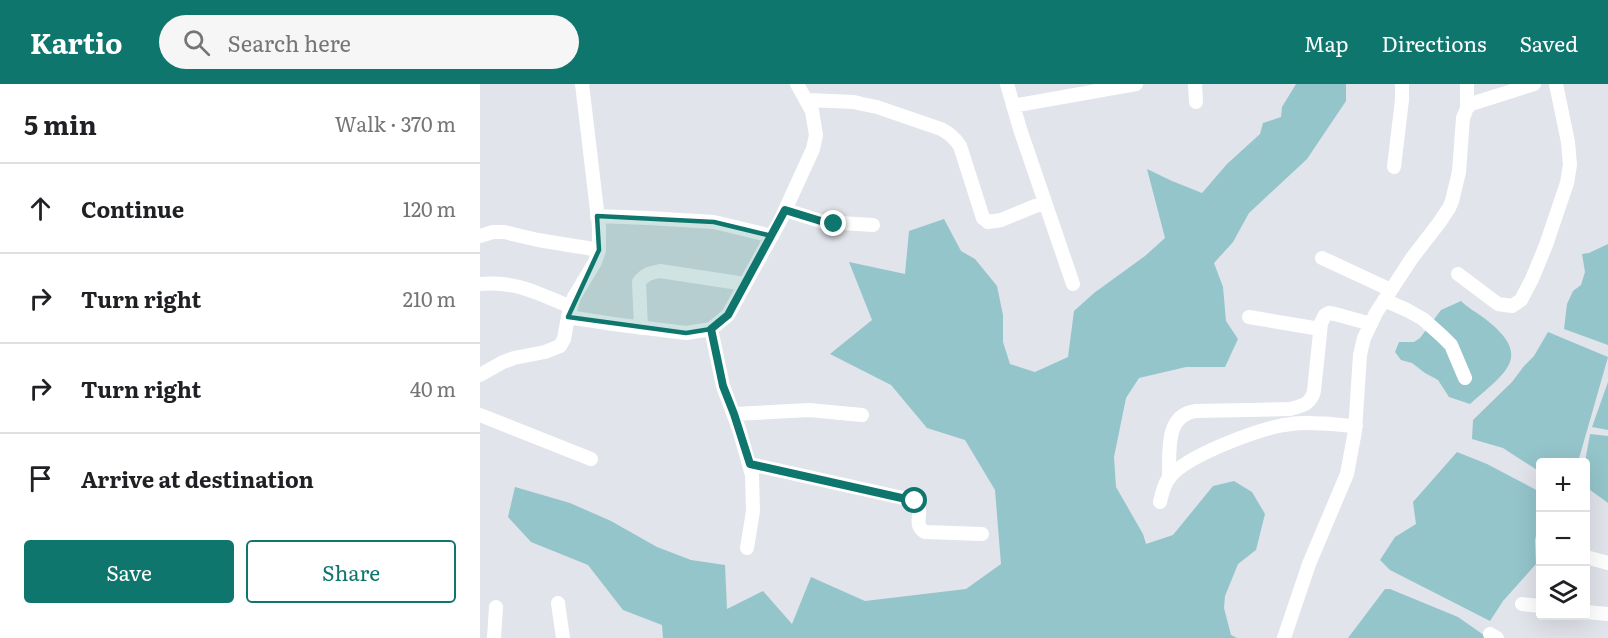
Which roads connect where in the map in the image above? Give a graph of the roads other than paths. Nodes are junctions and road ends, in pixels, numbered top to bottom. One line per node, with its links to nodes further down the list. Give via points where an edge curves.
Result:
1 (582, 84): 17 (street)
2 (797, 84): 10 (street)
3 (1007, 84): 12 (street)
4 (1136, 84): 12 (street)
5 (1194, 84): 11 (street)
6 (1402, 84): 14 (street)
7 (1467, 84): 13 (street)
8 (1534, 84): 13 (street)
9 (1556, 84): 23 (street, via 1568,142 1569,173 1546,245 1521,300 1512,306 1498,304)
10 (807, 100): 15 (street, via 854,102 949,133 960,146 983,218 988,222); 16 (street, via 813,111 816,135)
11 (1196, 102)
12 (1013, 106): 15 (street)
13 (1467, 108): 27 (street, via 1452,201)
14 (1394, 167)
15 (1045, 202): 26 (street)
16 (785, 210): 18 (street, via 824,222); 20 (street)
17 (597, 216): 20 (street, via 714,222); 21 (street)
18 (873, 225)
19 (480, 236): 21 (street, via 504,232)
20 (772, 236): 25 (street)
21 (599, 250): 28 (street)
22 (1322, 258): 27 (street)
23 (1458, 274)
24 (480, 284): 28 (street, via 520,286)
25 (746, 284): 31 (street, via 660,271 650,273 639,282); 33 (street, via 728,315)
26 (1072, 284)
27 (1388, 295): 30 (street); 35 (street, via 1451,345)
28 (569, 312): 31 (street); 34 (street, via 560,346 503,362)
29 (1249, 317): 32 (street)
30 (1371, 324): 32 (street, via 1329,313 1322,318); 39 (street, via 1360,355)
31 (640, 328): 33 (street, via 686,333)
32 (1320, 328): 42 (street, via 1314,391 1308,403 1290,409 1188,412 1173,428)
33 (711, 329): 36 (street, via 723,386)
34 (480, 375)
35 (1465, 378)
36 (734, 414): 38 (street, via 809,410); 41 (street)
37 (480, 415): 40 (street)
38 (862, 415)
39 (1356, 426): 42 (street, via 1290,424 1247,434 1199,457); 56 (street, via 1347,474 1309,564)
40 (591, 459)
41 (750, 464): 44 (street, via 915,501 921,531); 45 (street, via 753,511)
42 (1169, 477): 43 (street)
43 (1160, 502)
44 (982, 534)
45 (747, 548)
46 (1590, 558): 47 (street)
47 (1608, 563)
48 (558, 603): 55 (street)
49 (1522, 604): 50 (street)
50 (1536, 606)
51 (496, 607): 54 (street)
52 (1590, 612): 53 (street)
53 (1608, 614)
54 (494, 638)
55 (563, 638)
56 (1284, 638)

